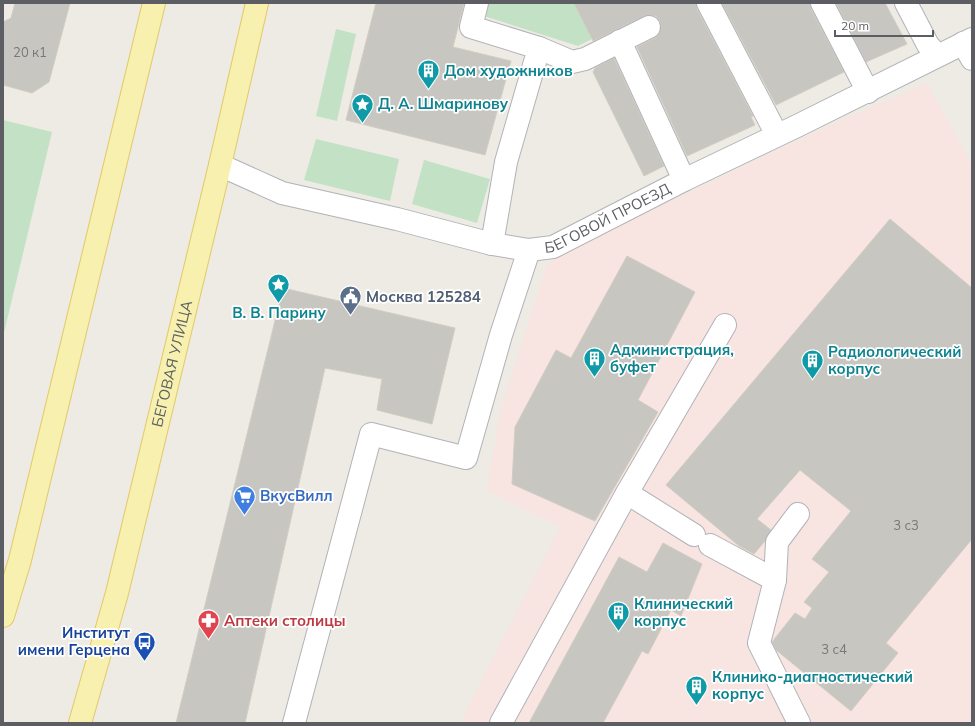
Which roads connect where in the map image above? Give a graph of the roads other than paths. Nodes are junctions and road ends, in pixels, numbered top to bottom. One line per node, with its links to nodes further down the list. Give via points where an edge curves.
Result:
1 (154, 3): 22 (main road, via 22,552)
2 (257, 3): 14 (main road, БЕГОВАЯ УЛИЦА)
3 (477, 3): 10 (street, via 471,27)
4 (708, 3): 13 (street)
5 (822, 3): 12 (street)
6 (906, 3): 11 (street, via 928,45)
7 (650, 26): 8 (street)
8 (620, 41): 10 (street, via 585,59 572,62); 15 (street)
9 (969, 47): 11 (street, БЕГОВОЙ ПРОЕЗД)
10 (539, 48): 16 (street, via 506,162)
11 (937, 55): 12 (street, БЕГОВОЙ ПРОЕЗД)
12 (868, 92): 13 (street, БЕГОВОЙ ПРОЕЗД)
13 (778, 135): 15 (street, БЕГОВОЙ ПРОЕЗД)
14 (220, 165): 16 (street, БЕГОВОЙ ПРОЕЗД, via 282,193); 23 (main road, БЕГОВАЯ УЛИЦА, via 117,594)
15 (684, 180): 17 (street, БЕГОВОЙ ПРОЕЗД, via 553,247)
16 (492, 244): 17 (street, БЕГОВОЙ ПРОЕЗД)
17 (529, 250): 24 (street, via 501,335 466,458 371,434)
18 (725, 325): 19 (street)
19 (627, 493): 21 (street, via 702,540); 25 (street)
20 (798, 514): 21 (street, via 777,542)
21 (775, 580): 26 (street, via 759,643)
22 (3, 616)
23 (80, 723)
24 (294, 723)
25 (501, 723)
26 (799, 723)

